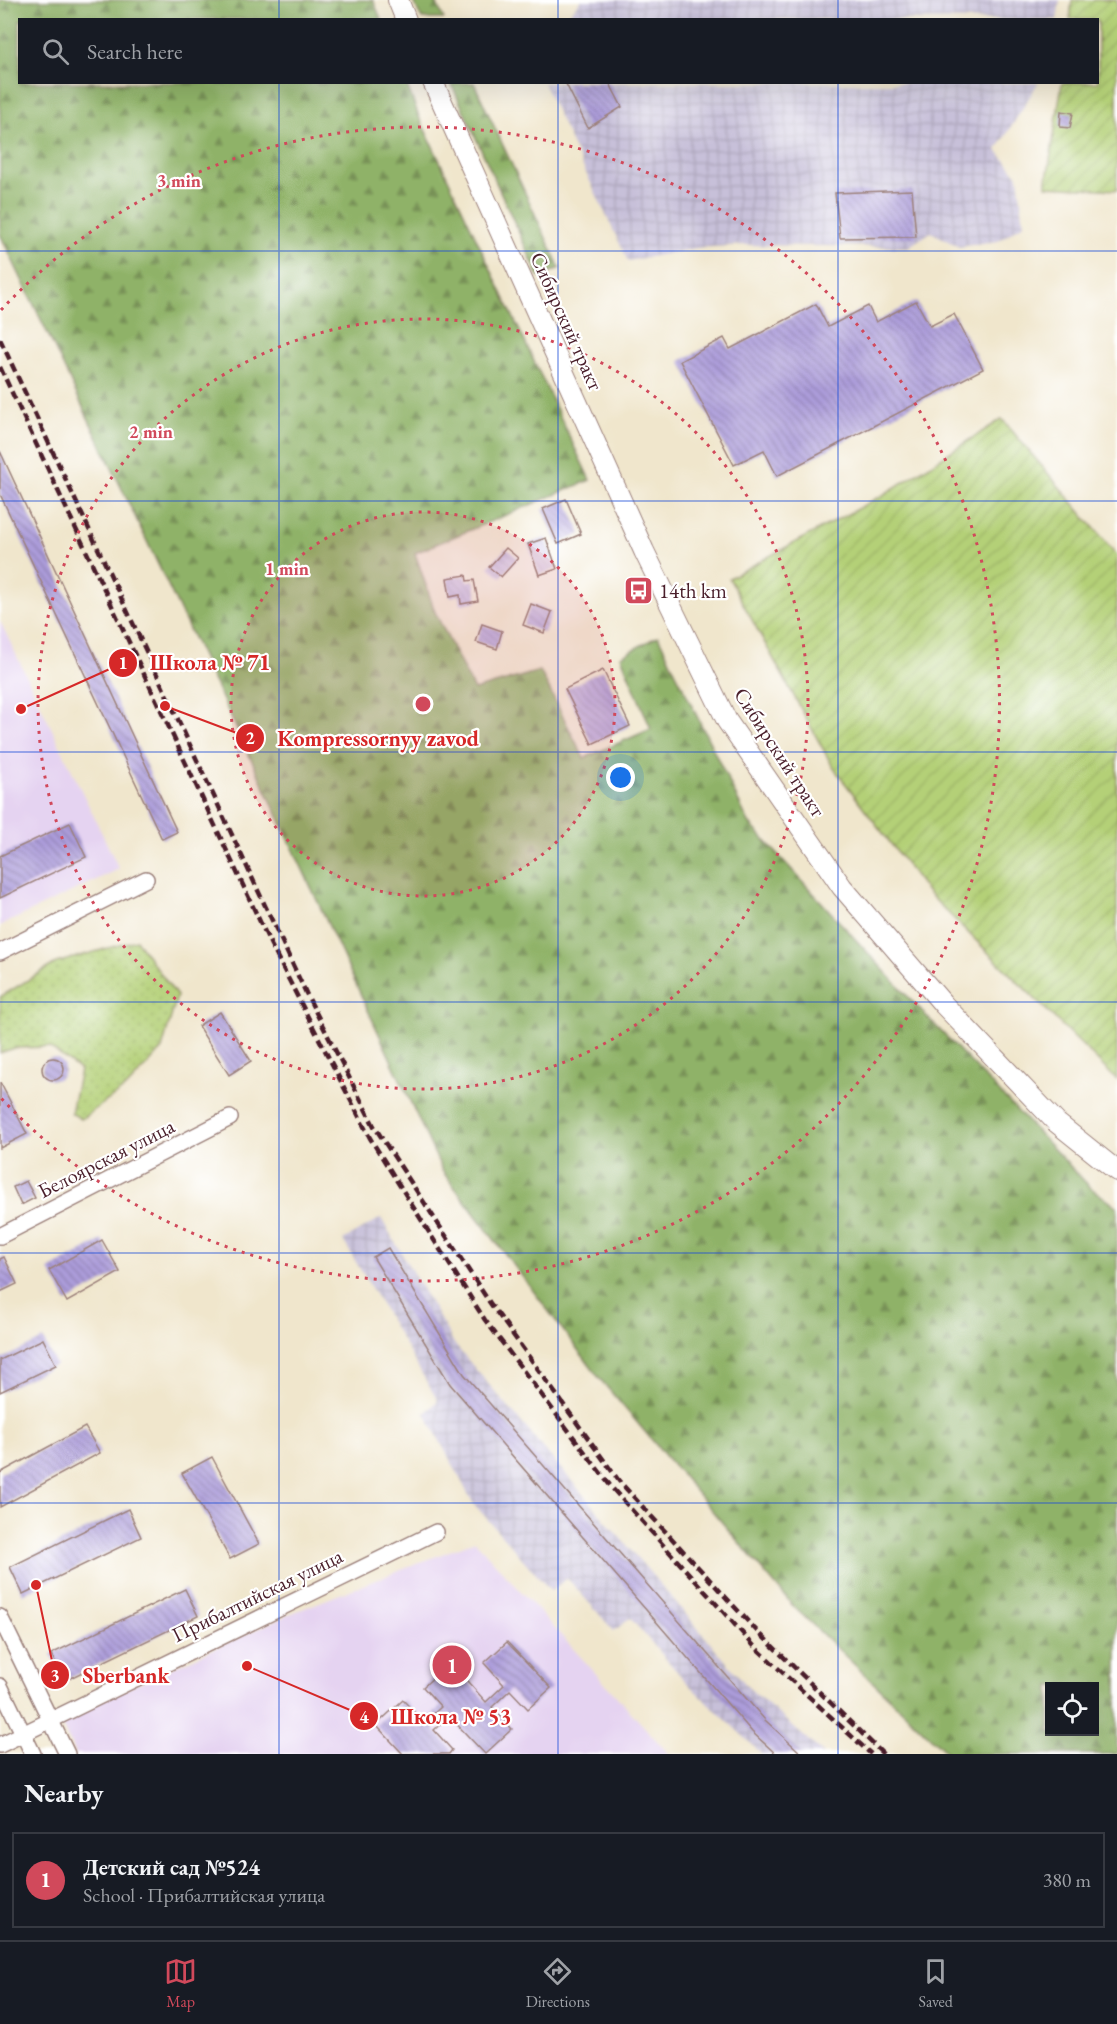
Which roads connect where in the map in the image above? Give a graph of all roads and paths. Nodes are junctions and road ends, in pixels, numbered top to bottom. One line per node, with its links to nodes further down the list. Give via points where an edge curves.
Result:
1 (398, 0): 2 (main road)
2 (405, 18)
3 (434, 84): 7 (main road, Сибирский тракт, via 644,551 727,721 850,897 944,1005 1057,1123)
4 (146, 879): 5 (street)
5 (0, 952)
6 (230, 1118): 8 (street, Белоярская улица)
7 (1117, 1171)
8 (0, 1236)
9 (436, 1532): 12 (street, Прибалтийская улица)
10 (0, 1617): 12 (street)
11 (0, 1686): 13 (street)
12 (51, 1718): 13 (street, Прибалтийская улица); 16 (street)
13 (24, 1733): 14 (street, Прибалтийская улица); 15 (street)
14 (0, 1745)
15 (33, 1754)
16 (67, 1754)

